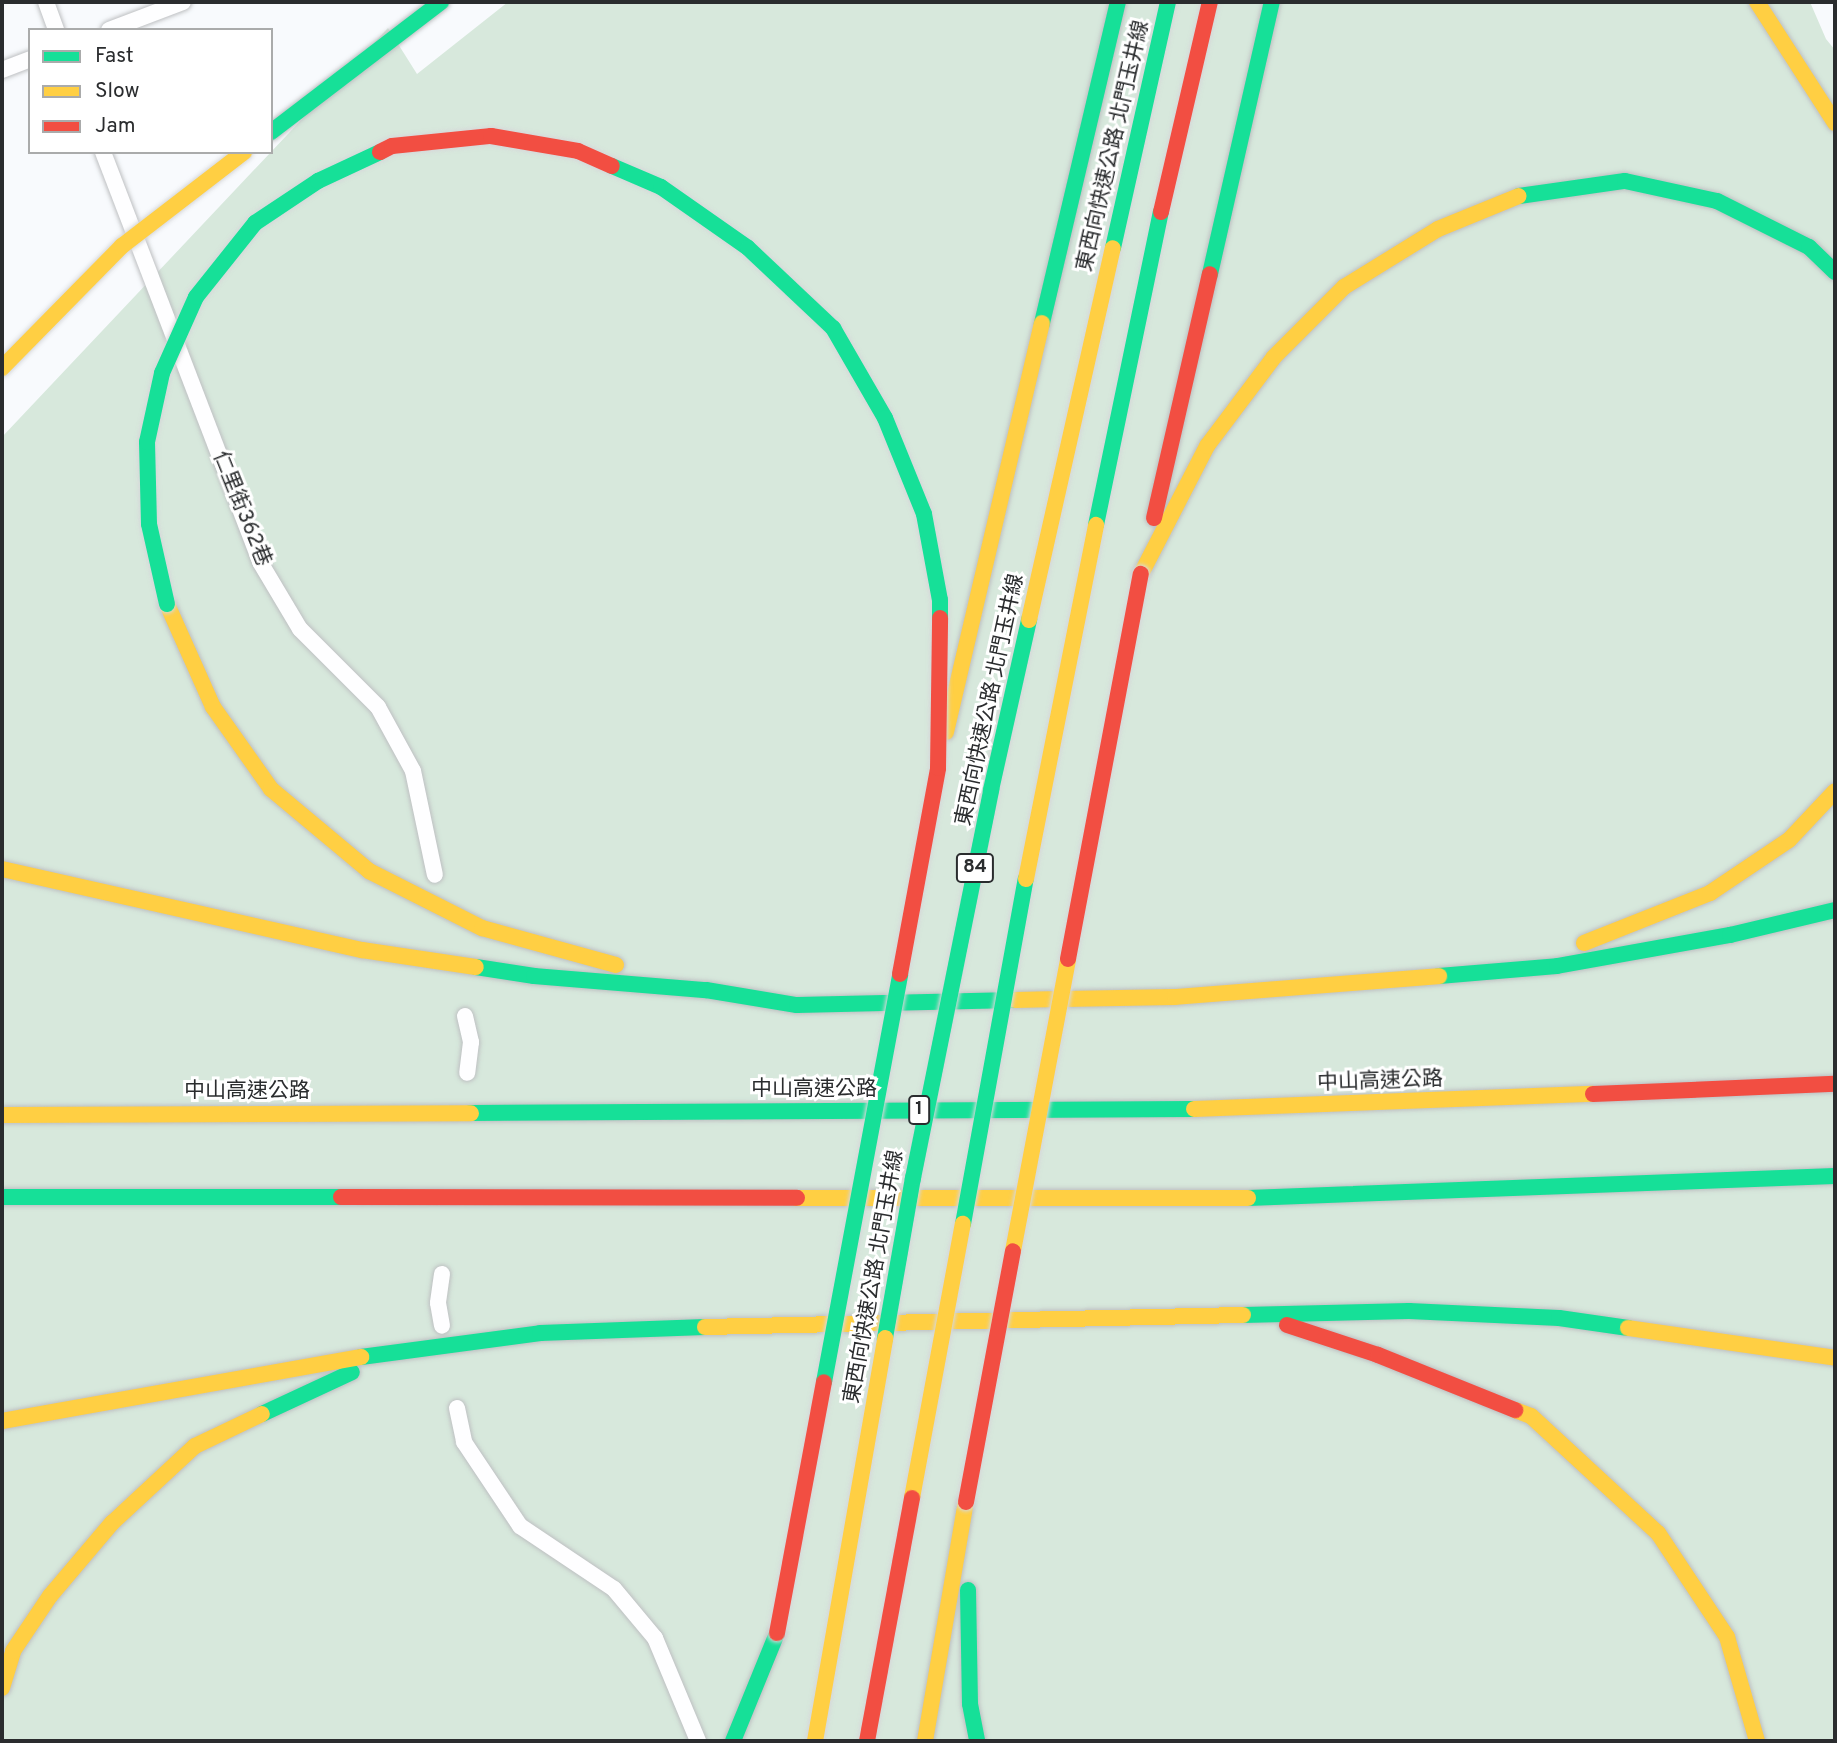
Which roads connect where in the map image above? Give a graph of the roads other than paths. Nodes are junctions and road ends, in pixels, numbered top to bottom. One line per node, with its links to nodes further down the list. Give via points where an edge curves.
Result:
1 (46, 2): 9 (lane)
2 (183, 2): 10 (lane)
3 (441, 2): 14 (highway)
4 (1118, 2): 20 (highway, bridge)
5 (1168, 2): 46 (highway, 東西向快速公路 北門玉井線 / 84, bridge, via 989,803 913,1178)
6 (1210, 2): 47 (highway, 84, bridge, via 1141,298 1044,786)
7 (1272, 2): 19 (highway)
8 (1757, 2): 13 (highway)
9 (55, 28)
10 (114, 28)
11 (28, 60): 12 (lane)
12 (2, 70)
13 (1835, 123)
14 (273, 130)
15 (104, 154): 23 (lane, 仁里街362巷, via 260,562 300,629 378,707 413,771)
16 (241, 154): 18 (highway, bridge, via 122,246)
17 (1835, 272): 19 (highway, via 1808,247 1717,201 1625,181 1524,194 1438,229 1343,288 1273,357 1207,446)
18 (2, 368)
19 (1141, 574): 40 (highway, bridge)
20 (938, 768): 26 (highway, bridge, via 940,600 924,514 879,407 833,328 748,248 661,187 578,151 491,136 392,146 318,181 255,223 196,297 162,373 147,442 149,523 167,604 214,707 271,789 369,871 482,928); 41 (highway, bridge)
21 (1835, 792): 25 (highway, via 1789,840 1710,894 1592,942)
22 (2, 869): 26 (highway, via 362,950 534,976)
23 (435, 875)
24 (1835, 910): 25 (highway, via 1730,935 1557,966)
25 (1415, 979): 26 (highway, via 1175,997 797,1005)
26 (706, 990)
27 (465, 1016): 28 (lane, via 471,1042)
28 (467, 1073)
29 (1835, 1084): 30 (highway, 中山高速公路 / 1, via 1242,1109)
30 (2, 1115)
31 (1835, 1177): 32 (highway, via 1236,1198)
32 (2, 1197)
33 (442, 1274): 35 (lane, via 438,1303)
34 (1261, 1316): 36 (highway, via 540,1333); 37 (highway, via 1409,1311 1559,1318); 50 (highway, via 1378,1354 1531,1416 1658,1533 1727,1637)
35 (442, 1326)
36 (400, 1350): 39 (highway); 42 (highway, via 195,1446 112,1523 50,1595 13,1651)
37 (1835, 1358)
38 (457, 1408): 44 (lane, via 464,1442 520,1526 614,1589 656,1638)
39 (2, 1421)
40 (966, 1502): 48 (highway); 49 (highway, via 970,1704)
41 (777, 1633): 43 (highway); 45 (highway)
42 (2, 1688)
43 (766, 1701)
44 (698, 1741)
45 (733, 1741)
46 (815, 1741)
47 (867, 1741)
48 (925, 1741)
49 (977, 1741)
50 (1757, 1741)

